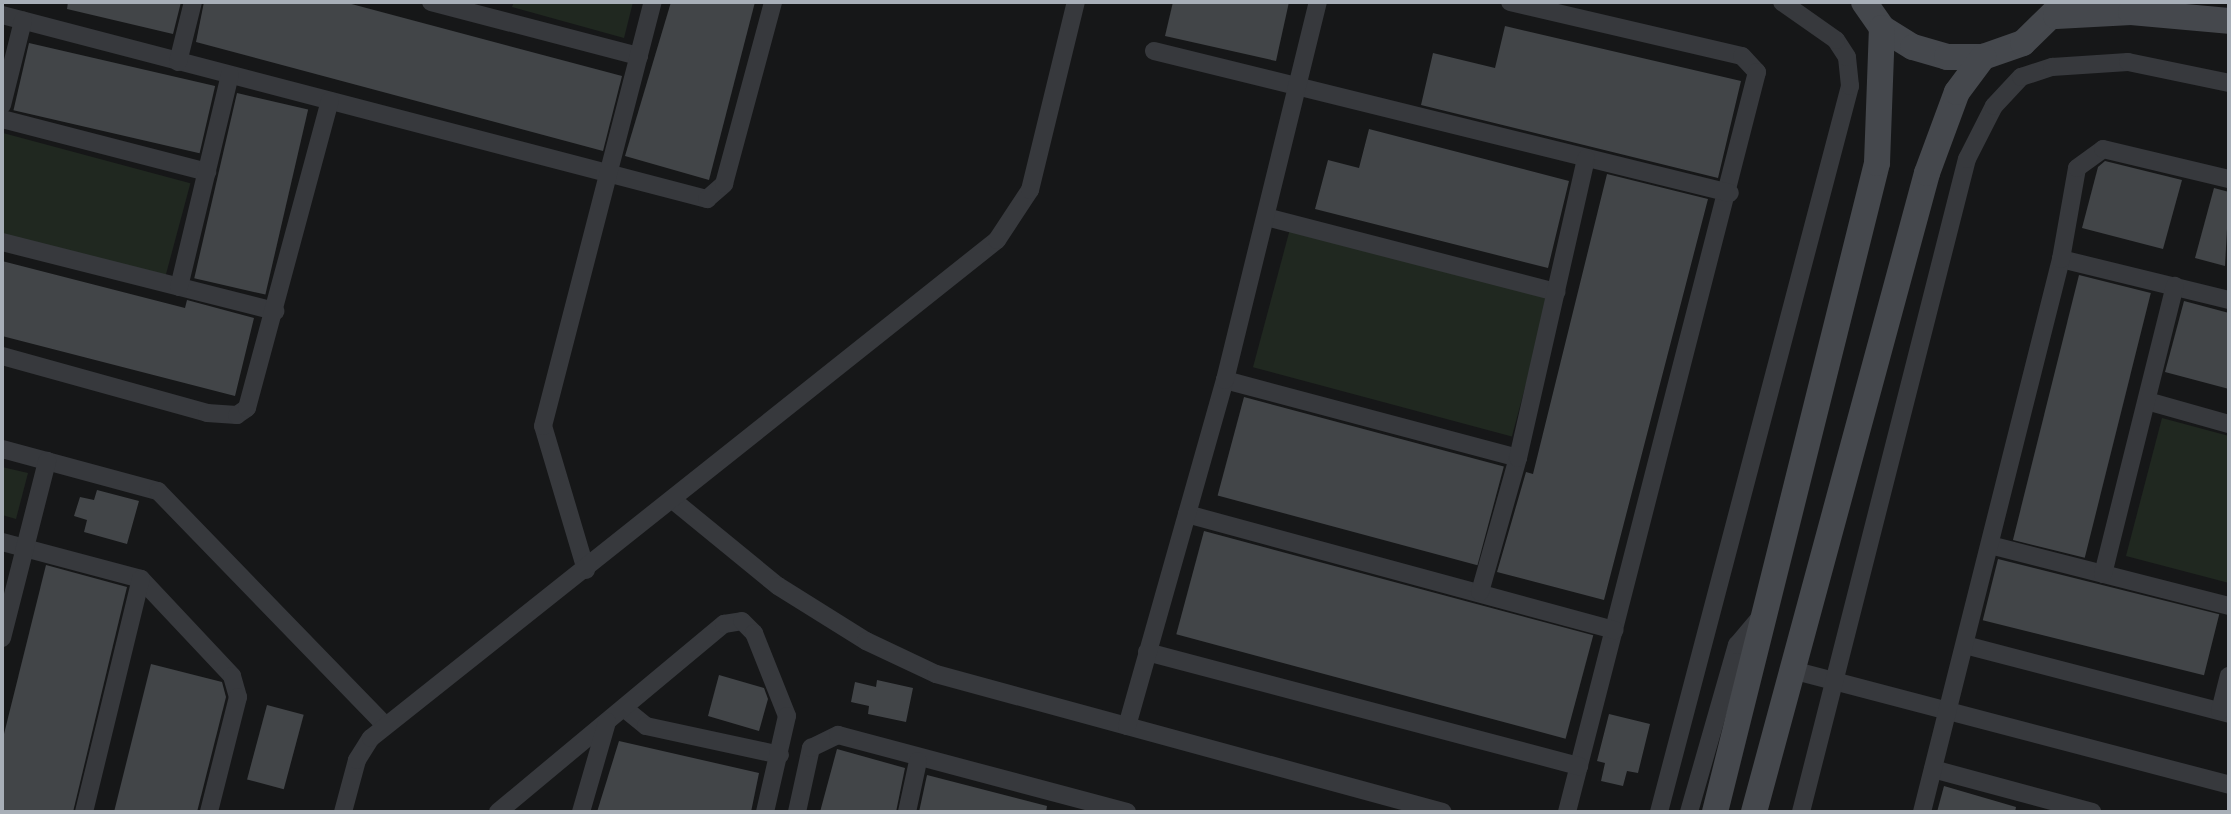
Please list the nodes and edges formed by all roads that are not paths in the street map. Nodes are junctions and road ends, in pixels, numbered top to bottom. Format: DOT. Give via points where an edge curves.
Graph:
graph roads {
  1 [pos="193,2"];
  2 [pos="431,2"];
  3 [pos="653,2"];
  4 [pos="773,2"];
  5 [pos="1076,2"];
  6 [pos="1318,2"];
  7 [pos="1510,2"];
  8 [pos="1782,2"];
  9 [pos="1864,2"];
  10 [pos="2061,9"];
  11 [pos="501,11"];
  12 [pos="2,15"];
  13 [pos="23,21"];
  14 [pos="2229,21"];
  15 [pos="1882,28"];
  16 [pos="1154,51"];
  17 [pos="639,55"];
  18 [pos="1983,57"];
  19 [pos="178,62"];
  20 [pos="230,75"];
  21 [pos="2229,83"];
  22 [pos="1300,90"];
  23 [pos="330,101"];
  24 [pos="2,104"];
  25 [pos="2,119"];
  26 [pos="1586,159"];
  27 [pos="206,172"];
  28 [pos="604,176"];
  29 [pos="2229,179"];
  30 [pos="1730,193"];
  31 [pos="1266,217"];
  32 [pos="2,242"];
  33 [pos="2061,259"];
  34 [pos="2175,286"];
  35 [pos="179,287"];
  36 [pos="1556,292"];
  37 [pos="2229,300"];
  38 [pos="275,311"];
  39 [pos="2,356"];
  40 [pos="1225,380"];
  41 [pos="2147,401"];
  42 [pos="2229,424"];
  43 [pos="2,449"];
  44 [pos="1518,458"];
  45 [pos="47,461"];
  46 [pos="674,501"];
  47 [pos="1187,514"];
  48 [pos="2,542"];
  49 [pos="1990,545"];
  50 [pos="24,547"];
  51 [pos="586,570"];
  52 [pos="2103,574"];
  53 [pos="141,579"];
  54 [pos="1480,592"];
  55 [pos="2229,606"];
  56 [pos="1767,610"];
  57 [pos="1615,630"];
  58 [pos="2,638"];
  59 [pos="1965,645"];
  60 [pos="1147,652"];
  61 [pos="1792,670"];
  62 [pos="2229,676"];
  63 [pos="1835,681"];
  64 [pos="625,709"];
  65 [pos="1948,711"];
  66 [pos="2224,713"];
  67 [pos="607,722"];
  68 [pos="385,725"];
  69 [pos="1127,726"];
  70 [pos="780,755"];
  71 [pos="918,761"];
  72 [pos="1579,766"];
  73 [pos="1933,769"];
  74 [pos="2229,785"];
  75 [pos="84,812"];
  76 [pos="209,812"];
  77 [pos="343,812"];
  78 [pos="498,812"];
  79 [pos="580,812"];
  80 [pos="765,812"];
  81 [pos="797,812"];
  82 [pos="907,812"];
  83 [pos="1125,812"];
  84 [pos="1443,812"];
  85 [pos="1567,812"];
  86 [pos="1659,812"];
  87 [pos="1689,812"];
  88 [pos="1714,812"];
  89 [pos="1754,812"];
  90 [pos="1801,812"];
  91 [pos="1922,812"];
  92 [pos="2092,812"];
  1 -- 19 [label="street"];
  2 -- 11 [label="street"];
  3 -- 17 [label="street"];
  4 -- 28 [label="street" via="718,193 694,199"];
  5 -- 46 [label="street" via="1030,190 997,240"];
  6 -- 22 [label="street"];
  7 -- 30 [label="street" via="1730,53 1752,64 1756,83"];
  8 -- 86 [label="street" via="1836,40 1847,57 1850,86"];
  9 -- 15 [label="street"];
  10 -- 14 [label="street"];
  10 -- 18 [label="street" via="2023,43"];
  11 -- 17 [label="street"];
  12 -- 13 [label="street"];
  13 -- 19 [label="street"];
  13 -- 24 [label="street"];
  15 -- 18 [label="street" via="1913,47 1947,57"];
  15 -- 56 [label="street" via="1877,163"];
  16 -- 22 [label="street"];
  17 -- 28 [label="street"];
  18 -- 61 [label="street" via="1957,92 1927,173"];
  19 -- 20 [label="street"];
  20 -- 23 [label="street"];
  20 -- 27 [label="street"];
  21 -- 63 [label="street" via="2128,62 2052,67 2021,77 1994,106 1967,159"];
  22 -- 26 [label="street"];
  22 -- 31 [label="street"];
  23 -- 28 [label="street"];
  23 -- 38 [label="street"];
  25 -- 27 [label="street"];
  26 -- 30 [label="street"];
  26 -- 36 [label="street"];
  27 -- 35 [label="street"];
  28 -- 51 [label="street" via="543,426 545,450"];
  29 -- 33 [label="street" via="2115,151 2093,152 2077,168"];
  30 -- 57 [label="street"];
  31 -- 36 [label="street"];
  31 -- 40 [label="street"];
  32 -- 35 [label="street"];
  33 -- 34 [label="street"];
  33 -- 49 [label="street"];
  34 -- 37 [label="street"];
  34 -- 41 [label="street"];
  35 -- 38 [label="street"];
  36 -- 44 [label="street"];
  38 -- 39 [label="street" via="253,399 237,415 207,413"];
  40 -- 44 [label="street"];
  40 -- 47 [label="street"];
  41 -- 42 [label="street"];
  41 -- 52 [label="street"];
  43 -- 45 [label="street"];
  44 -- 54 [label="street"];
  45 -- 50 [label="street"];
  45 -- 68 [label="street" via="150,487 167,498"];
  46 -- 51 [label="street"];
  46 -- 69 [label="street" via="778,586 866,641 936,674"];
  47 -- 54 [label="street"];
  47 -- 60 [label="street"];
  48 -- 50 [label="street"];
  49 -- 52 [label="street"];
  49 -- 59 [label="street"];
  50 -- 53 [label="street"];
  50 -- 58 [label="street"];
  51 -- 68 [label="street"];
  52 -- 55 [label="street"];
  53 -- 75 [label="street"];
  53 -- 76 [label="street" via="238,686"];
  54 -- 57 [label="street"];
  56 -- 87 [label="street" via="1737,645"];
  56 -- 88 [label="street"];
  57 -- 72 [label="street"];
  59 -- 65 [label="street"];
  59 -- 66 [label="street"];
  60 -- 69 [label="street"];
  60 -- 72 [label="street"];
  61 -- 63 [label="street"];
  61 -- 89 [label="street"];
  62 -- 66 [label="street"];
  63 -- 65 [label="street"];
  63 -- 90 [label="street"];
  64 -- 67 [label="street"];
  64 -- 70 [label="street" via="646,726"];
  64 -- 70 [label="street" via="724,624 742,621 785,702"];
  65 -- 73 [label="street"];
  65 -- 74 [label="street"];
  67 -- 78 [label="street"];
  67 -- 79 [label="street"];
  68 -- 77 [label="street" via="362,748"];
  69 -- 84 [label="street"];
  70 -- 80 [label="street"];
  71 -- 81 [label="street" via="826,737 811,748"];
  71 -- 82 [label="street"];
  71 -- 83 [label="street"];
  72 -- 85 [label="street"];
  73 -- 91 [label="street"];
  73 -- 92 [label="street"];
}
